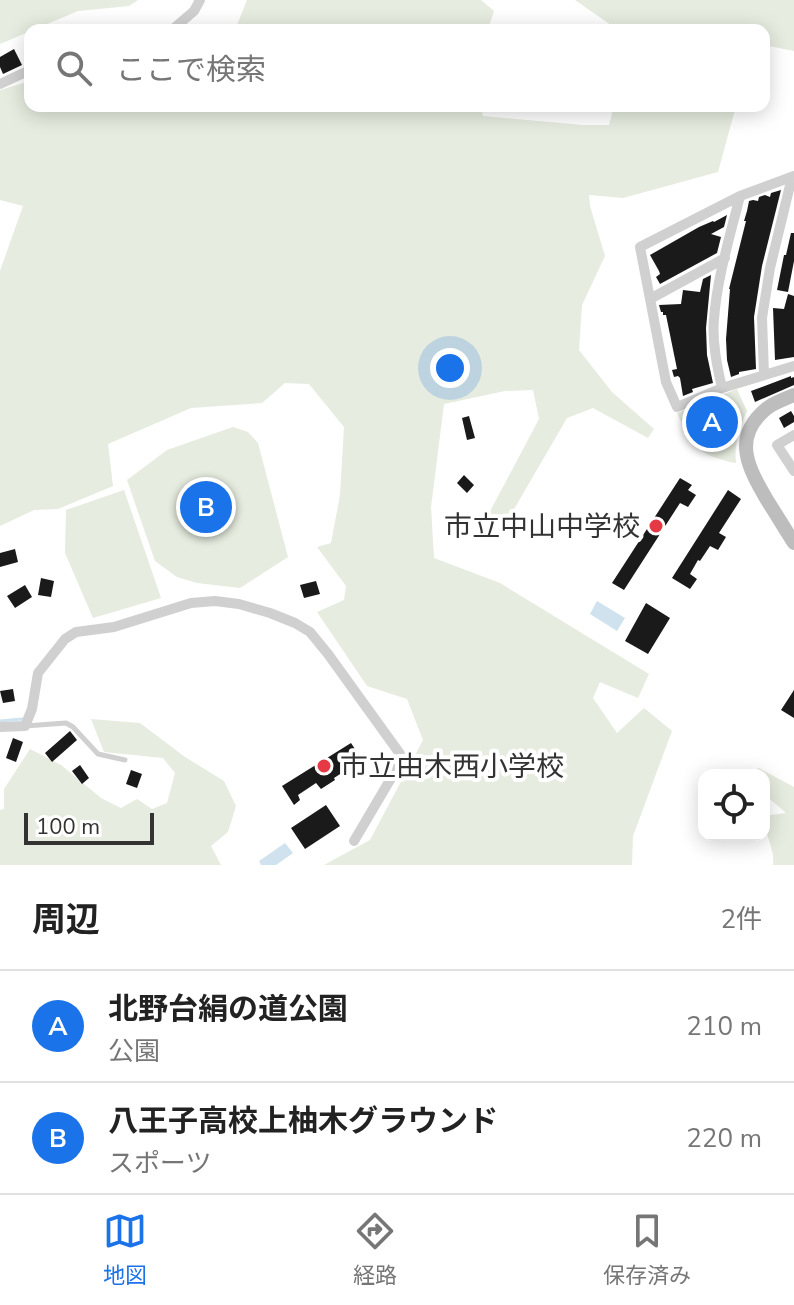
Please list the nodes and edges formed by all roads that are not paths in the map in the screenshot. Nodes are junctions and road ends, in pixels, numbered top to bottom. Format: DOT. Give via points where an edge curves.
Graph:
graph roads {
  1 [pos="200,0"];
  2 [pos="179,24"];
  3 [pos="24,73"];
  4 [pos="0,84"];
  5 [pos="793,177"];
  6 [pos="740,196"];
  7 [pos="725,258"];
  8 [pos="650,299"];
  9 [pos="794,366"];
  10 [pos="764,375"];
  11 [pos="722,388"];
  12 [pos="794,395"];
  13 [pos="794,435"];
  14 [pos="794,471"];
  15 [pos="794,543"];
  16 [pos="25,726"];
  17 [pos="0,727"];
  18 [pos="125,760"];
  19 [pos="354,841"];
  1 -- 2 [label="street"];
  3 -- 4 [label="street"];
  5 -- 6 [label="street"];
  5 -- 10 [label="street" via="762,318"];
  6 -- 7 [label="street"];
  6 -- 8 [label="street" via="640,247"];
  7 -- 8 [label="street"];
  7 -- 11 [label="street" via="714,320"];
  8 -- 11 [label="street" via="666,382 677,407"];
  9 -- 10 [label="street"];
  10 -- 11 [label="street"];
  12 -- 15 [label="street" via="768,407 753,423 746,456"];
  13 -- 14 [label="street" via="777,445"];
  16 -- 17 [label="street"];
  16 -- 18 [label="lane" via="66,723 98,754"];
  16 -- 19 [label="street" via="38,673 76,632 114,627 191,603 239,604 270,613 310,632 403,758"];
}
